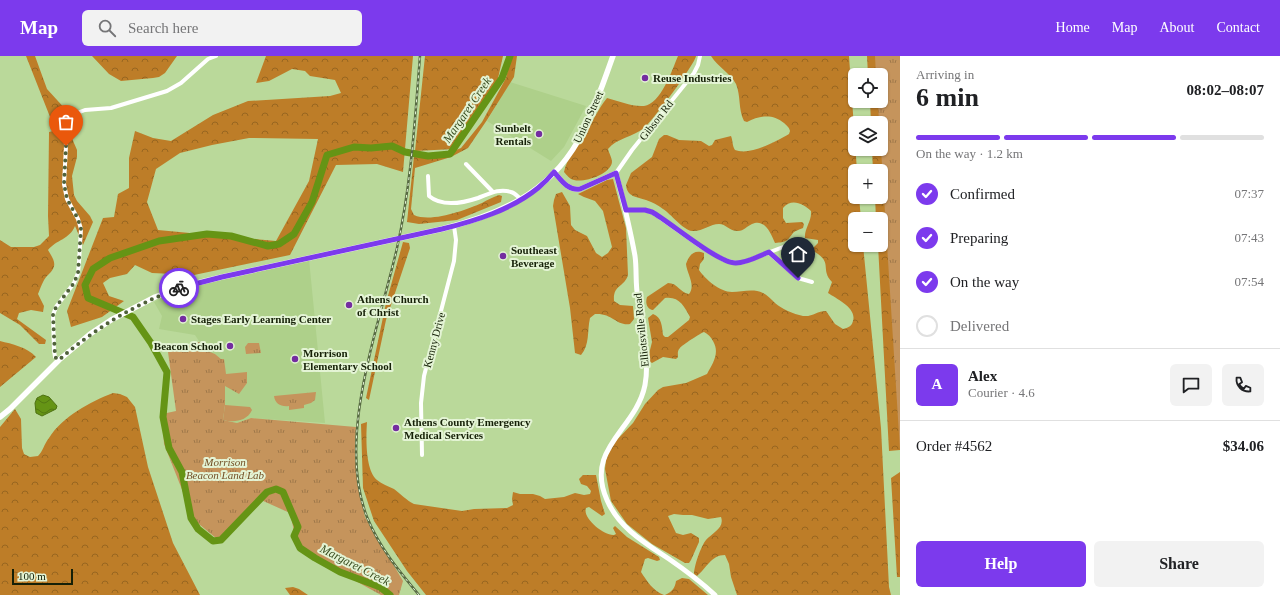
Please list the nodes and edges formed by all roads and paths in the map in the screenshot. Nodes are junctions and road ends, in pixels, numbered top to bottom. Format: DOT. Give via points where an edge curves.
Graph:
graph roads {
  1 [pos="216,56"];
  2 [pos="613,56"];
  3 [pos="700,56"];
  4 [pos="466,164"];
  5 [pos="554,172"];
  6 [pos="616,173"];
  7 [pos="428,176"];
  8 [pos="492,192"];
  9 [pos="521,199"];
  10 [pos="626,210"];
  11 [pos="454,226"];
  12 [pos="791,244"];
  13 [pos="769,252"];
  14 [pos="812,282"];
  15 [pos="59,360"];
  16 [pos="0,417"];
  17 [pos="422,455"];
  18 [pos="715,595"];
  1 -- 15 [label="street" via="208,59 181,83 167,91 111,108 85,110 77,113 69,121 65,129 64,184 67,199 81,229 78,273 53,315 54,351 55,357"];
  2 -- 5 [label="main road, Union Street" via="586,126 568,157"];
  3 -- 6 [label="street, Gibson Rd" via="697,68"];
  4 -- 8 [label="street"];
  5 -- 6 [label="street" via="574,190"];
  5 -- 9 [label="main road, Union Street" via="538,188"];
  6 -- 10 [label="street, Elliotsville Road"];
  7 -- 8 [label="street" via="429,196 442,203 464,202"];
  8 -- 9 [label="street" via="505,190 513,192"];
  9 -- 11 [label="main road, Union Street" via="476,220"];
  10 -- 13 [label="street" via="652,212 700,246 730,262 744,262"];
  10 -- 18 [label="street, Elliotsville Road" via="635,256 637,296 643,329 645,378 636,408 605,454 601,473 603,491 613,511 632,534"];
  11 -- 15 [label="main road, Union Street" via="185,286 136,306 111,320"];
  11 -- 17 [label="street, Kenny Drive" via="454,261 424,376"];
  12 -- 13 [label="street"];
  13 -- 14 [label="street" via="798,278"];
  15 -- 16 [label="main road, Union Street"];
}
